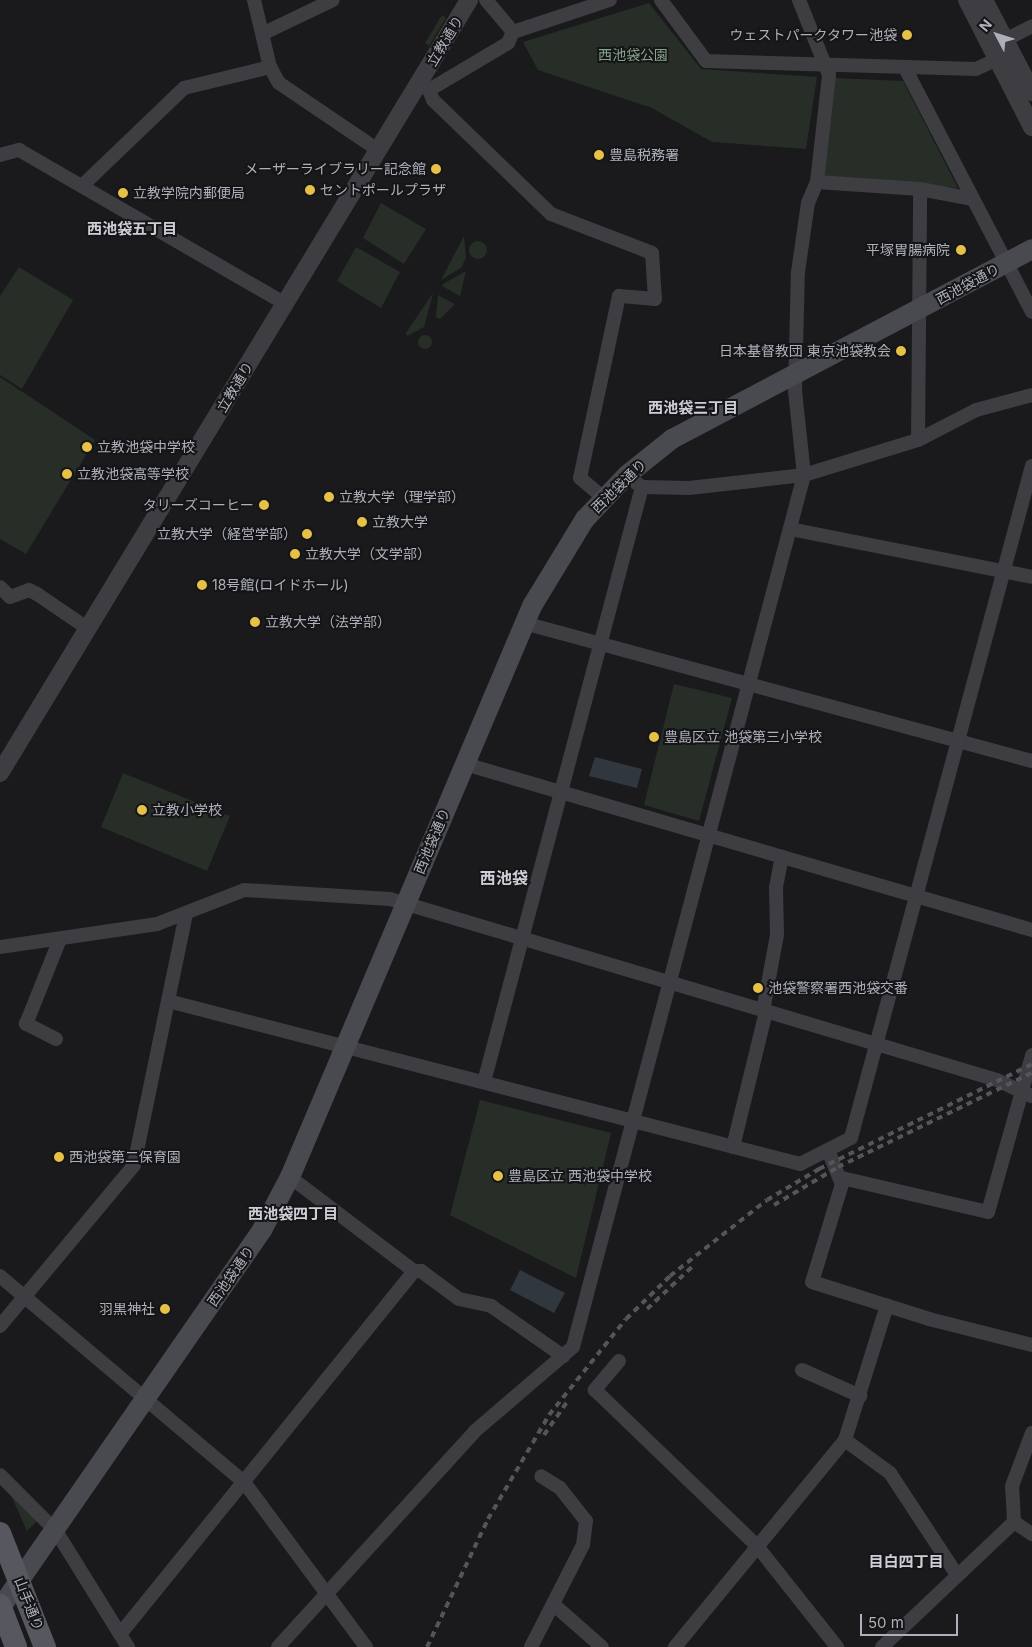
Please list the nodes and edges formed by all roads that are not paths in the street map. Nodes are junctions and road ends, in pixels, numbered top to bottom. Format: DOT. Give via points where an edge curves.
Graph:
graph roads {
  1 [pos="254,0"];
  2 [pos="333,0"];
  3 [pos="469,0"];
  4 [pos="486,0"];
  5 [pos="610,0"];
  6 [pos="661,0"];
  7 [pos="967,0"];
  8 [pos="984,0"];
  9 [pos="801,1"];
  10 [pos="1032,26"];
  11 [pos="264,32"];
  12 [pos="513,32"];
  13 [pos="1005,40"];
  14 [pos="998,59"];
  15 [pos="270,67"];
  16 [pos="826,67"];
  17 [pos="905,68"];
  18 [pos="424,87"];
  19 [pos="1032,92"];
  20 [pos="1032,127"];
  21 [pos="378,150"];
  22 [pos="0,154"];
  23 [pos="817,182"];
  24 [pos="84,184"];
  25 [pos="920,189"];
  26 [pos="974,199"];
  27 [pos="1032,249"];
  28 [pos="1006,263"];
  29 [pos="286,304"];
  30 [pos="918,310"];
  31 [pos="1032,312"];
  32 [pos="796,373"];
  33 [pos="1032,395"];
  34 [pos="918,440"];
  35 [pos="1032,466"];
  36 [pos="627,475"];
  37 [pos="804,476"];
  38 [pos="642,487"];
  39 [pos="603,497"];
  40 [pos="790,529"];
  41 [pos="1004,571"];
  42 [pos="1032,578"];
  43 [pos="0,587"];
  44 [pos="524,623"];
  45 [pos="87,628"];
  46 [pos="601,644"];
  47 [pos="748,684"];
  48 [pos="958,742"];
  49 [pos="1032,761"];
  50 [pos="465,764"];
  51 [pos="0,774"];
  52 [pos="561,793"];
  53 [pos="707,836"];
  54 [pos="782,857"];
  55 [pos="918,896"];
  56 [pos="406,903"];
  57 [pos="186,913"];
  58 [pos="1032,930"];
  59 [pos="60,939"];
  60 [pos="524,941"];
  61 [pos="0,947"];
  62 [pos="668,982"];
  63 [pos="168,1001"];
  64 [pos="765,1012"];
  65 [pos="56,1039"];
  66 [pos="878,1045"];
  67 [pos="344,1046"];
  68 [pos="1032,1055"];
  69 [pos="484,1082"];
  70 [pos="1028,1093"];
  71 [pos="632,1120"];
  72 [pos="734,1147"];
  73 [pos="828,1150"];
  74 [pos="290,1177"];
  75 [pos="842,1178"];
  76 [pos="414,1270"];
  77 [pos="0,1276"];
  78 [pos="23,1298"];
  79 [pos="887,1306"];
  80 [pos="0,1326"];
  81 [pos="1032,1345"];
  82 [pos="563,1356"];
  83 [pos="619,1361"];
  84 [pos="802,1370"];
  85 [pos="860,1396"];
  86 [pos="146,1399"];
  87 [pos="1032,1433"];
  88 [pos="845,1440"];
  89 [pos="0,1475"];
  90 [pos="541,1476"];
  91 [pos="244,1482"];
  92 [pos="1014,1522"];
  93 [pos="56,1531"];
  94 [pos="0,1533"];
  95 [pos="1032,1534"];
  96 [pos="757,1546"];
  97 [pos="957,1575"];
  98 [pos="20,1580"];
  99 [pos="326,1593"];
  100 [pos="553,1604"];
  101 [pos="0,1607"];
  102 [pos="121,1633"];
  103 [pos="16,1647"];
  104 [pos="45,1647"];
  105 [pos="128,1647"];
  106 [pos="278,1647"];
  107 [pos="366,1647"];
  108 [pos="532,1647"];
  109 [pos="602,1647"];
  110 [pos="675,1647"];
  111 [pos="837,1647"];
  112 [pos="882,1647"];
  1 -- 11 [label="street"];
  2 -- 11 [label="street"];
  3 -- 18 [label="street, 立教通り"];
  4 -- 12 [label="street"];
  5 -- 12 [label="street"];
  6 -- 16 [label="street" via="706,61"];
  7 -- 14 [label="street"];
  8 -- 13 [label="street"];
  9 -- 16 [label="street"];
  10 -- 13 [label="street"];
  11 -- 15 [label="street"];
  12 -- 18 [label="street" via="508,42"];
  13 -- 14 [label="street"];
  13 -- 19 [label="street"];
  14 -- 17 [label="street" via="976,69"];
  14 -- 20 [label="street"];
  15 -- 21 [label="street" via="283,86"];
  15 -- 24 [label="street" via="184,88"];
  16 -- 17 [label="street"];
  16 -- 23 [label="street" via="829,75"];
  17 -- 26 [label="street"];
  18 -- 21 [label="street, 立教通り"];
  18 -- 39 [label="street" via="433,100 551,214 652,253 656,299 619,296 580,478"];
  21 -- 29 [label="street, 立教通り"];
  22 -- 24 [label="street" via="19,150"];
  23 -- 25 [label="street"];
  23 -- 32 [label="street" via="808,203 799,258"];
  24 -- 29 [label="street"];
  25 -- 26 [label="street"];
  25 -- 30 [label="street"];
  26 -- 28 [label="street"];
  27 -- 28 [label="main road, 西池袋通り"];
  28 -- 30 [label="main road, 西池袋通り"];
  28 -- 31 [label="street"];
  29 -- 45 [label="street, 立教通り"];
  30 -- 32 [label="main road, 西池袋通り"];
  30 -- 34 [label="street"];
  32 -- 36 [label="main road, 西池袋通り" via="672,439"];
  32 -- 37 [label="street"];
  33 -- 34 [label="street" via="976,410"];
  34 -- 37 [label="street"];
  35 -- 41 [label="street"];
  36 -- 38 [label="street"];
  36 -- 39 [label="main road, 西池袋通り"];
  37 -- 38 [label="street" via="689,488"];
  37 -- 40 [label="street"];
  38 -- 46 [label="street"];
  39 -- 44 [label="main road, 西池袋通り" via="558,558"];
  40 -- 41 [label="street"];
  40 -- 47 [label="street"];
  41 -- 42 [label="street"];
  41 -- 48 [label="street"];
  43 -- 45 [label="street" via="10,597 29,590"];
  44 -- 46 [label="street"];
  44 -- 50 [label="main road, 西池袋通り"];
  45 -- 51 [label="street, 立教通り"];
  46 -- 47 [label="street"];
  46 -- 52 [label="street"];
  47 -- 48 [label="street"];
  47 -- 53 [label="street"];
  48 -- 49 [label="street"];
  48 -- 55 [label="street"];
  50 -- 52 [label="street"];
  50 -- 56 [label="main road, 西池袋通り"];
  52 -- 53 [label="street"];
  52 -- 60 [label="street"];
  53 -- 54 [label="street"];
  53 -- 62 [label="street"];
  54 -- 55 [label="street"];
  54 -- 64 [label="street" via="776,887 777,935"];
  55 -- 58 [label="street"];
  55 -- 66 [label="street"];
  56 -- 57 [label="street" via="244,890"];
  56 -- 60 [label="street"];
  56 -- 67 [label="main road, 西池袋通り"];
  57 -- 59 [label="street" via="156,924"];
  57 -- 63 [label="street"];
  59 -- 61 [label="street"];
  59 -- 65 [label="street" via="26,1024"];
  60 -- 62 [label="street"];
  60 -- 69 [label="street"];
  62 -- 64 [label="street"];
  62 -- 71 [label="street"];
  63 -- 67 [label="street"];
  63 -- 78 [label="street" via="129,1170"];
  64 -- 66 [label="street"];
  64 -- 72 [label="street"];
  66 -- 70 [label="street"];
  66 -- 73 [label="street" via="851,1138"];
  67 -- 69 [label="street"];
  67 -- 74 [label="main road, 西池袋通り"];
  68 -- 70 [label="street"];
  69 -- 71 [label="street"];
  70 -- 75 [label="street" via="988,1212"];
  71 -- 72 [label="street"];
  71 -- 82 [label="street" via="573,1347"];
  72 -- 73 [label="street" via="800,1164"];
  73 -- 75 [label="street"];
  74 -- 76 [label="street"];
  74 -- 86 [label="main road, 西池袋通り" via="255,1241"];
  75 -- 79 [label="street" via="812,1282"];
  76 -- 82 [label="street" via="459,1299 491,1306"];
  76 -- 91 [label="street"];
  77 -- 78 [label="street"];
  78 -- 80 [label="street"];
  78 -- 86 [label="street"];
  79 -- 81 [label="street"];
  79 -- 85 [label="street"];
  82 -- 99 [label="street" via="475,1432"];
  83 -- 96 [label="street" via="595,1390"];
  84 -- 85 [label="street"];
  85 -- 88 [label="street"];
  86 -- 91 [label="street"];
  86 -- 93 [label="main road, 西池袋通り"];
  87 -- 92 [label="street" via="1012,1486"];
  88 -- 96 [label="street"];
  88 -- 97 [label="street" via="890,1473"];
  89 -- 93 [label="street"];
  90 -- 100 [label="street" via="560,1488 586,1521 583,1545"];
  91 -- 99 [label="street"];
  91 -- 102 [label="street"];
  92 -- 95 [label="street"];
  92 -- 97 [label="street"];
  93 -- 98 [label="main road, 西池袋通り"];
  93 -- 102 [label="street"];
  94 -- 98 [label="main road, 山手通り"];
  96 -- 110 [label="street"];
  96 -- 111 [label="street"];
  97 -- 112 [label="street"];
  98 -- 101 [label="main road, 西池袋通り"];
  98 -- 104 [label="main road, 山手通り"];
  99 -- 106 [label="street"];
  99 -- 107 [label="street"];
  100 -- 108 [label="street"];
  100 -- 109 [label="street"];
  101 -- 103 [label="main road, 山手通り"];
  102 -- 105 [label="street"];
}
